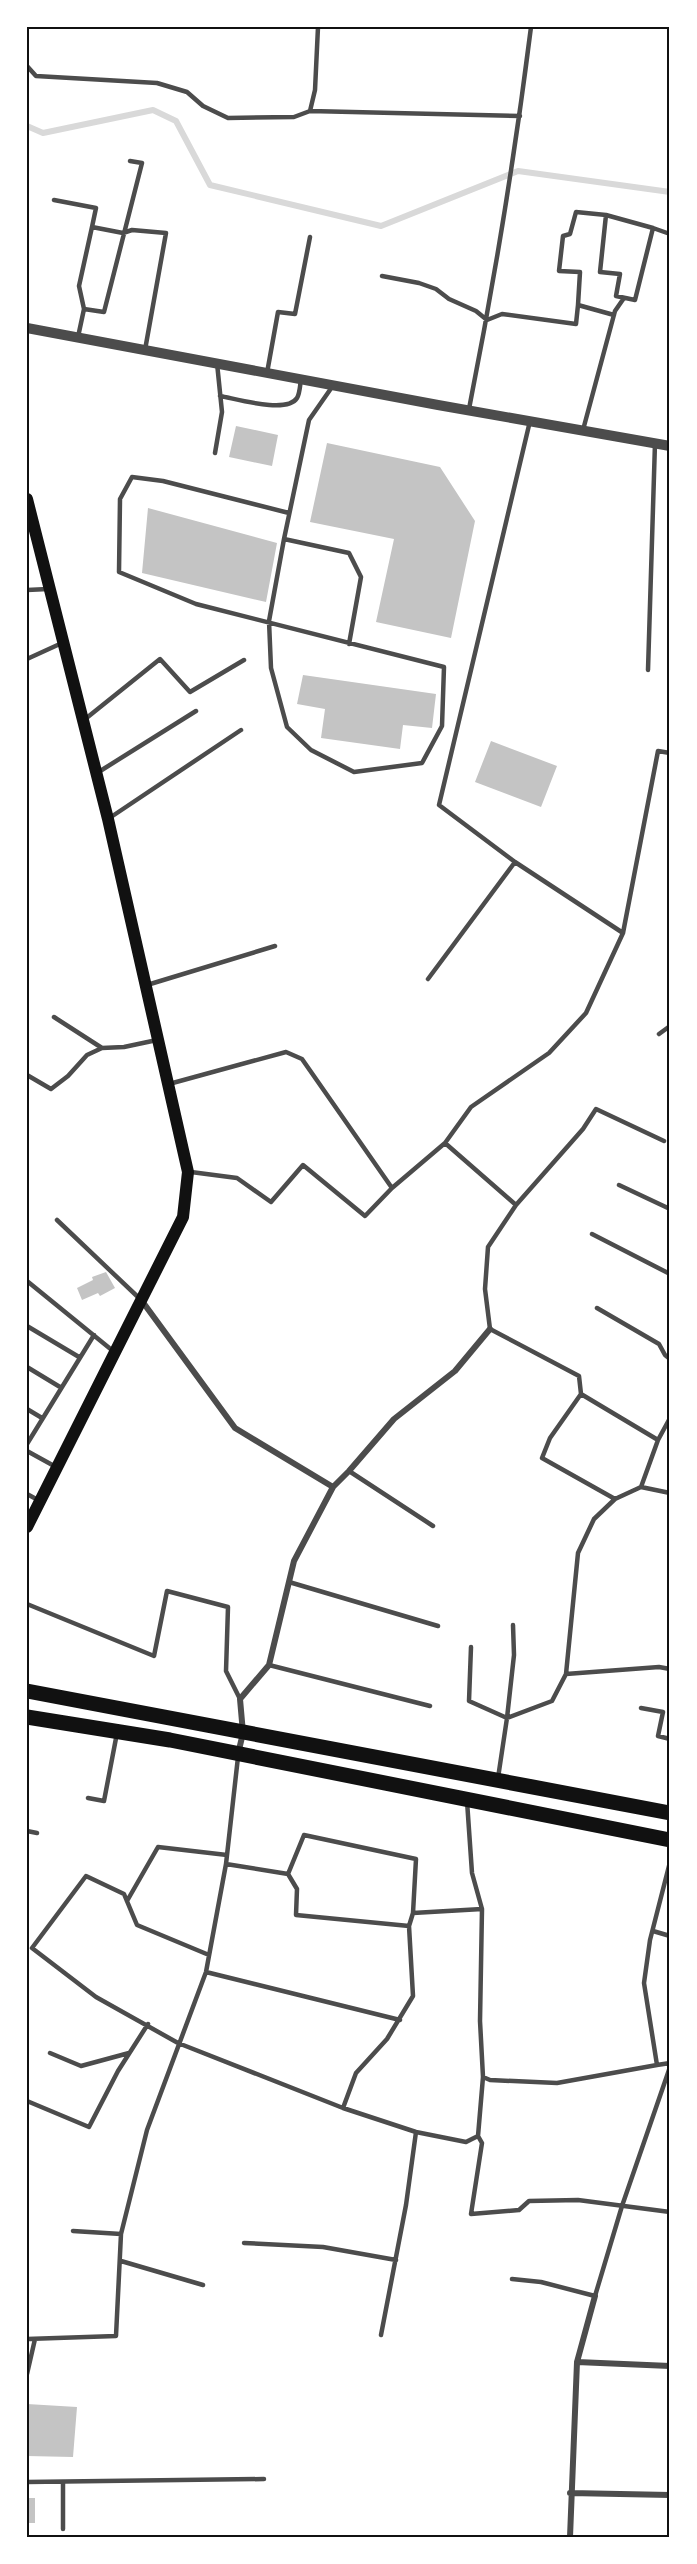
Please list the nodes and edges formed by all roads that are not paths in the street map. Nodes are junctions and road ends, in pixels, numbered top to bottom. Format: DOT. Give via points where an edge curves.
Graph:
graph roads {
  1 [pos="318,27"];
  2 [pos="531,27"];
  3 [pos="27,66"];
  4 [pos="310,111"];
  5 [pos="520,116"];
  6 [pos="130,161"];
  7 [pos="54,200"];
  8 [pos="606,215"];
  9 [pos="92,227"];
  10 [pos="653,228"];
  11 [pos="123,233"];
  12 [pos="670,234"];
  13 [pos="310,237"];
  14 [pos="382,276"];
  15 [pos="624,298"];
  16 [pos="578,305"];
  17 [pos="84,309"];
  18 [pos="614,315"];
  19 [pos="487,320"];
  20 [pos="27,328"];
  21 [pos="78,337"];
  22 [pos="145,350"];
  23 [pos="217,363"];
  24 [pos="267,373"];
  25 [pos="301,379"];
  26 [pos="334,385"];
  27 [pos="220,396"];
  28 [pos="469,411"];
  29 [pos="530,421"];
  30 [pos="583,430"];
  31 [pos="655,443"];
  32 [pos="670,446"];
  33 [pos="215,453"];
  34 [pos="27,499"];
  35 [pos="289,513"];
  36 [pos="284,539"];
  37 [pos="51,589"];
  38 [pos="27,590"];
  39 [pos="269,621"];
  40 [pos="64,642"];
  41 [pos="349,644"];
  42 [pos="27,659"];
  43 [pos="244,660"];
  44 [pos="648,670"];
  45 [pos="196,711"];
  46 [pos="84,720"];
  47 [pos="241,730"];
  48 [pos="670,753"];
  49 [pos="97,773"];
  50 [pos="108,819"];
  51 [pos="515,862"];
  52 [pos="623,933"];
  53 [pos="275,946"];
  54 [pos="428,979"];
  55 [pos="147,985"];
  56 [pos="54,1017"];
  57 [pos="670,1026"];
  58 [pos="659,1034"];
  59 [pos="157,1040"];
  60 [pos="102,1048"];
  61 [pos="29,1077"];
  62 [pos="27,1084"];
  63 [pos="169,1084"];
  64 [pos="664,1141"];
  65 [pos="445,1143"];
  66 [pos="188,1172"];
  67 [pos="618,1185"];
  68 [pos="392,1188"];
  69 [pos="516,1205"];
  70 [pos="670,1209"];
  71 [pos="57,1220"];
  72 [pos="592,1234"];
  73 [pos="670,1274"];
  74 [pos="27,1281"];
  75 [pos="141,1300"];
  76 [pos="597,1308"];
  77 [pos="27,1326"];
  78 [pos="490,1329"];
  79 [pos="94,1335"];
  80 [pos="115,1353"];
  81 [pos="79,1358"];
  82 [pos="670,1359"];
  83 [pos="27,1368"];
  84 [pos="60,1387"];
  85 [pos="581,1394"];
  86 [pos="27,1409"];
  87 [pos="42,1418"];
  88 [pos="670,1418"];
  89 [pos="658,1440"];
  90 [pos="27,1444"];
  91 [pos="27,1451"];
  92 [pos="56,1467"];
  93 [pos="349,1471"];
  94 [pos="333,1487"];
  95 [pos="641,1487"];
  96 [pos="670,1493"];
  97 [pos="27,1494"];
  98 [pos="615,1499"];
  99 [pos="41,1501"];
  100 [pos="433,1526"];
  101 [pos="27,1527"];
  102 [pos="289,1582"];
  103 [pos="27,1604"];
  104 [pos="513,1625"];
  105 [pos="438,1626"];
  106 [pos="471,1647"];
  107 [pos="269,1665"];
  108 [pos="670,1670"];
  109 [pos="566,1674"];
  110 [pos="27,1692"];
  111 [pos="240,1699"];
  112 [pos="430,1706"];
  113 [pos="640,1708"];
  114 [pos="27,1717"];
  115 [pos="507,1718"];
  116 [pos="117,1731"];
  117 [pos="243,1733"];
  118 [pos="670,1739"];
  119 [pos="238,1754"];
  120 [pos="498,1780"];
  121 [pos="88,1798"];
  122 [pos="467,1798"];
  123 [pos="670,1813"];
  124 [pos="27,1831"];
  125 [pos="37,1833"];
  126 [pos="670,1840"];
  127 [pos="227,1855"];
  128 [pos="670,1862"];
  129 [pos="226,1864"];
  130 [pos="288,1874"];
  131 [pos="127,1901"];
  132 [pos="482,1909"];
  133 [pos="413,1913"];
  134 [pos="409,1926"];
  135 [pos="652,1931"];
  136 [pos="670,1936"];
  137 [pos="29,1948"];
  138 [pos="209,1955"];
  139 [pos="206,1972"];
  140 [pos="400,2020"];
  141 [pos="148,2024"];
  142 [pos="178,2043"];
  143 [pos="50,2053"];
  144 [pos="129,2053"];
  145 [pos="657,2065"];
  146 [pos="670,2065"];
  147 [pos="483,2077"];
  148 [pos="27,2101"];
  149 [pos="343,2108"];
  150 [pos="417,2132"];
  151 [pos="478,2136"];
  152 [pos="622,2206"];
  153 [pos="670,2212"];
  154 [pos="74,2231"];
  155 [pos="121,2234"];
  156 [pos="244,2243"];
  157 [pos="121,2260"];
  158 [pos="396,2260"];
  159 [pos="512,2279"];
  160 [pos="203,2284"];
  161 [pos="595,2296"];
  162 [pos="381,2335"];
  163 [pos="27,2339"];
  164 [pos="34,2339"];
  165 [pos="577,2362"];
  166 [pos="670,2366"];
  167 [pos="27,2374"];
  168 [pos="264,2479"];
  169 [pos="27,2482"];
  170 [pos="63,2482"];
  171 [pos="570,2493"];
  172 [pos="670,2495"];
  173 [pos="63,2529"];
  174 [pos="570,2537"];
  1 -- 4 [label="lane"];
  2 -- 5 [label="lane"];
  3 -- 4 [label="lane" via="36,76 157,83 187,92 203,106 228,118 294,117"];
  4 -- 5 [label="lane"];
  5 -- 19 [label="lane"];
  6 -- 11 [label="lane" via="142,164"];
  7 -- 9 [label="lane" via="96,208"];
  8 -- 10 [label="lane"];
  8 -- 15 [label="lane" via="600,272 620,274 616,296"];
  8 -- 16 [label="lane" via="576,212 570,234 563,236 559,271 580,272"];
  9 -- 11 [label="lane"];
  9 -- 17 [label="lane" via="79,286"];
  10 -- 12 [label="lane"];
  10 -- 15 [label="lane" via="635,300"];
  11 -- 17 [label="lane" via="104,312"];
  11 -- 22 [label="lane" via="166,233"];
  13 -- 24 [label="lane" via="295,314 278,312"];
  14 -- 19 [label="lane" via="436,289"];
  15 -- 18 [label="lane"];
  16 -- 18 [label="lane"];
  16 -- 19 [label="lane" via="576,324 502,314"];
  17 -- 21 [label="lane"];
  18 -- 30 [label="lane"];
  19 -- 28 [label="lane"];
  20 -- 21 [label="street"];
  21 -- 22 [label="street"];
  22 -- 23 [label="street"];
  23 -- 24 [label="street"];
  23 -- 27 [label="lane"];
  24 -- 25 [label="street"];
  25 -- 26 [label="street"];
  25 -- 27 [label="lane" via="297,397 281,407"];
  26 -- 28 [label="street"];
  26 -- 35 [label="lane" via="309,420"];
  27 -- 33 [label="lane" via="222,412"];
  28 -- 29 [label="street"];
  29 -- 30 [label="street"];
  29 -- 51 [label="lane" via="439,805"];
  30 -- 31 [label="street"];
  31 -- 32 [label="street"];
  31 -- 44 [label="lane"];
  34 -- 37 [label="main road"];
  35 -- 36 [label="lane"];
  35 -- 39 [label="lane" via="163,481 132,477 120,499 119,572 196,604"];
  36 -- 39 [label="lane"];
  36 -- 41 [label="lane" via="349,553 361,577"];
  37 -- 38 [label="lane"];
  37 -- 40 [label="main road"];
  39 -- 41 [label="lane"];
  39 -- 41 [label="lane" via="271,668 287,727 311,750 354,772 422,763 442,726 444,666"];
  40 -- 42 [label="lane"];
  40 -- 46 [label="main road"];
  43 -- 46 [label="lane" via="189,692 160,659"];
  45 -- 49 [label="lane"];
  46 -- 49 [label="main road"];
  47 -- 50 [label="lane"];
  48 -- 52 [label="lane" via="658,751"];
  49 -- 50 [label="main road"];
  50 -- 55 [label="main road"];
  51 -- 52 [label="lane"];
  51 -- 54 [label="lane"];
  52 -- 65 [label="lane" via="586,1013 549,1053 471,1107"];
  53 -- 55 [label="lane"];
  55 -- 59 [label="main road"];
  56 -- 60 [label="lane"];
  57 -- 58 [label="lane"];
  59 -- 60 [label="lane"];
  59 -- 63 [label="main road"];
  60 -- 61 [label="lane" via="87,1055 51,1089"];
  61 -- 62 [label="lane"];
  63 -- 66 [label="main road"];
  63 -- 68 [label="lane" via="286,1052 302,1059"];
  64 -- 69 [label="lane" via="596,1108 583,1129"];
  65 -- 68 [label="lane"];
  65 -- 69 [label="lane"];
  66 -- 68 [label="lane" via="237,1178 271,1202 303,1165 365,1216"];
  66 -- 75 [label="main road" via="183,1217"];
  67 -- 70 [label="lane"];
  69 -- 78 [label="lane" via="488,1247 485,1289"];
  71 -- 75 [label="lane"];
  72 -- 73 [label="lane"];
  74 -- 79 [label="lane"];
  75 -- 80 [label="main road"];
  75 -- 94 [label="street" via="235,1428"];
  76 -- 82 [label="lane" via="659,1344 664,1356"];
  77 -- 81 [label="lane"];
  78 -- 85 [label="lane" via="579,1376"];
  78 -- 93 [label="street" via="455,1371 394,1419"];
  79 -- 80 [label="lane"];
  79 -- 81 [label="lane"];
  80 -- 92 [label="main road"];
  81 -- 84 [label="lane"];
  83 -- 84 [label="lane"];
  84 -- 87 [label="lane"];
  85 -- 89 [label="lane"];
  85 -- 98 [label="lane" via="550,1438 542,1458"];
  86 -- 87 [label="lane"];
  87 -- 90 [label="lane"];
  88 -- 89 [label="lane"];
  89 -- 95 [label="lane"];
  91 -- 92 [label="lane"];
  92 -- 99 [label="main road"];
  93 -- 94 [label="street"];
  93 -- 100 [label="lane"];
  94 -- 102 [label="street" via="294,1561"];
  95 -- 96 [label="lane"];
  95 -- 98 [label="lane"];
  97 -- 99 [label="lane"];
  98 -- 109 [label="lane" via="594,1519 578,1552"];
  99 -- 101 [label="main road"];
  102 -- 105 [label="lane"];
  102 -- 107 [label="street"];
  103 -- 111 [label="lane" via="154,1656 167,1591 228,1607 226,1671"];
  104 -- 115 [label="lane"];
  106 -- 115 [label="lane" via="469,1701"];
  107 -- 111 [label="street"];
  107 -- 112 [label="lane"];
  108 -- 109 [label="lane" via="659,1667"];
  109 -- 115 [label="lane" via="552,1701"];
  110 -- 117 [label="main road"];
  111 -- 117 [label="street"];
  113 -- 118 [label="lane" via="663,1712 658,1736"];
  114 -- 116 [label="main road"];
  115 -- 120 [label="lane"];
  116 -- 119 [label="main road"];
  116 -- 121 [label="lane" via="104,1801"];
  117 -- 119 [label="street"];
  117 -- 120 [label="main road"];
  119 -- 122 [label="main road"];
  119 -- 127 [label="lane"];
  120 -- 123 [label="main road"];
  122 -- 126 [label="main road"];
  122 -- 132 [label="lane" via="472,1873"];
  124 -- 125 [label="lane"];
  127 -- 129 [label="lane"];
  127 -- 131 [label="lane" via="158,1847"];
  128 -- 135 [label="lane"];
  129 -- 130 [label="lane"];
  129 -- 138 [label="lane"];
  130 -- 133 [label="lane" via="304,1835 416,1859"];
  130 -- 134 [label="lane" via="297,1889 296,1915"];
  131 -- 137 [label="lane" via="124,1894 86,1876"];
  131 -- 138 [label="lane" via="137,1925"];
  132 -- 133 [label="lane"];
  132 -- 147 [label="lane"];
  133 -- 134 [label="lane"];
  134 -- 140 [label="lane" via="413,1996"];
  135 -- 136 [label="lane"];
  135 -- 145 [label="lane" via="644,1983"];
  137 -- 141 [label="lane" via="96,1997"];
  138 -- 139 [label="lane"];
  139 -- 140 [label="lane"];
  139 -- 142 [label="lane"];
  140 -- 149 [label="lane" via="356,2073"];
  141 -- 142 [label="lane"];
  141 -- 144 [label="lane"];
  142 -- 149 [label="lane"];
  142 -- 155 [label="lane" via="147,2130"];
  143 -- 144 [label="lane" via="81,2066"];
  144 -- 148 [label="lane" via="89,2127"];
  145 -- 146 [label="lane"];
  145 -- 147 [label="lane" via="557,2083"];
  146 -- 152 [label="lane"];
  147 -- 151 [label="lane"];
  149 -- 150 [label="lane"];
  150 -- 151 [label="lane" via="466,2142"];
  150 -- 158 [label="lane"];
  151 -- 152 [label="lane" via="482,2144 471,2214 519,2210 529,2201 578,2200"];
  152 -- 153 [label="lane"];
  152 -- 161 [label="lane"];
  154 -- 155 [label="lane"];
  155 -- 157 [label="lane"];
  156 -- 158 [label="lane" via="323,2247"];
  157 -- 160 [label="lane"];
  157 -- 164 [label="lane" via="116,2336"];
  158 -- 162 [label="lane"];
  159 -- 161 [label="lane"];
  161 -- 165 [label="street"];
  163 -- 164 [label="lane"];
  164 -- 167 [label="lane"];
  165 -- 166 [label="street"];
  165 -- 171 [label="street"];
  168 -- 170 [label="lane"];
  169 -- 170 [label="lane"];
  170 -- 173 [label="lane"];
  171 -- 172 [label="street"];
  171 -- 174 [label="street"];
}
